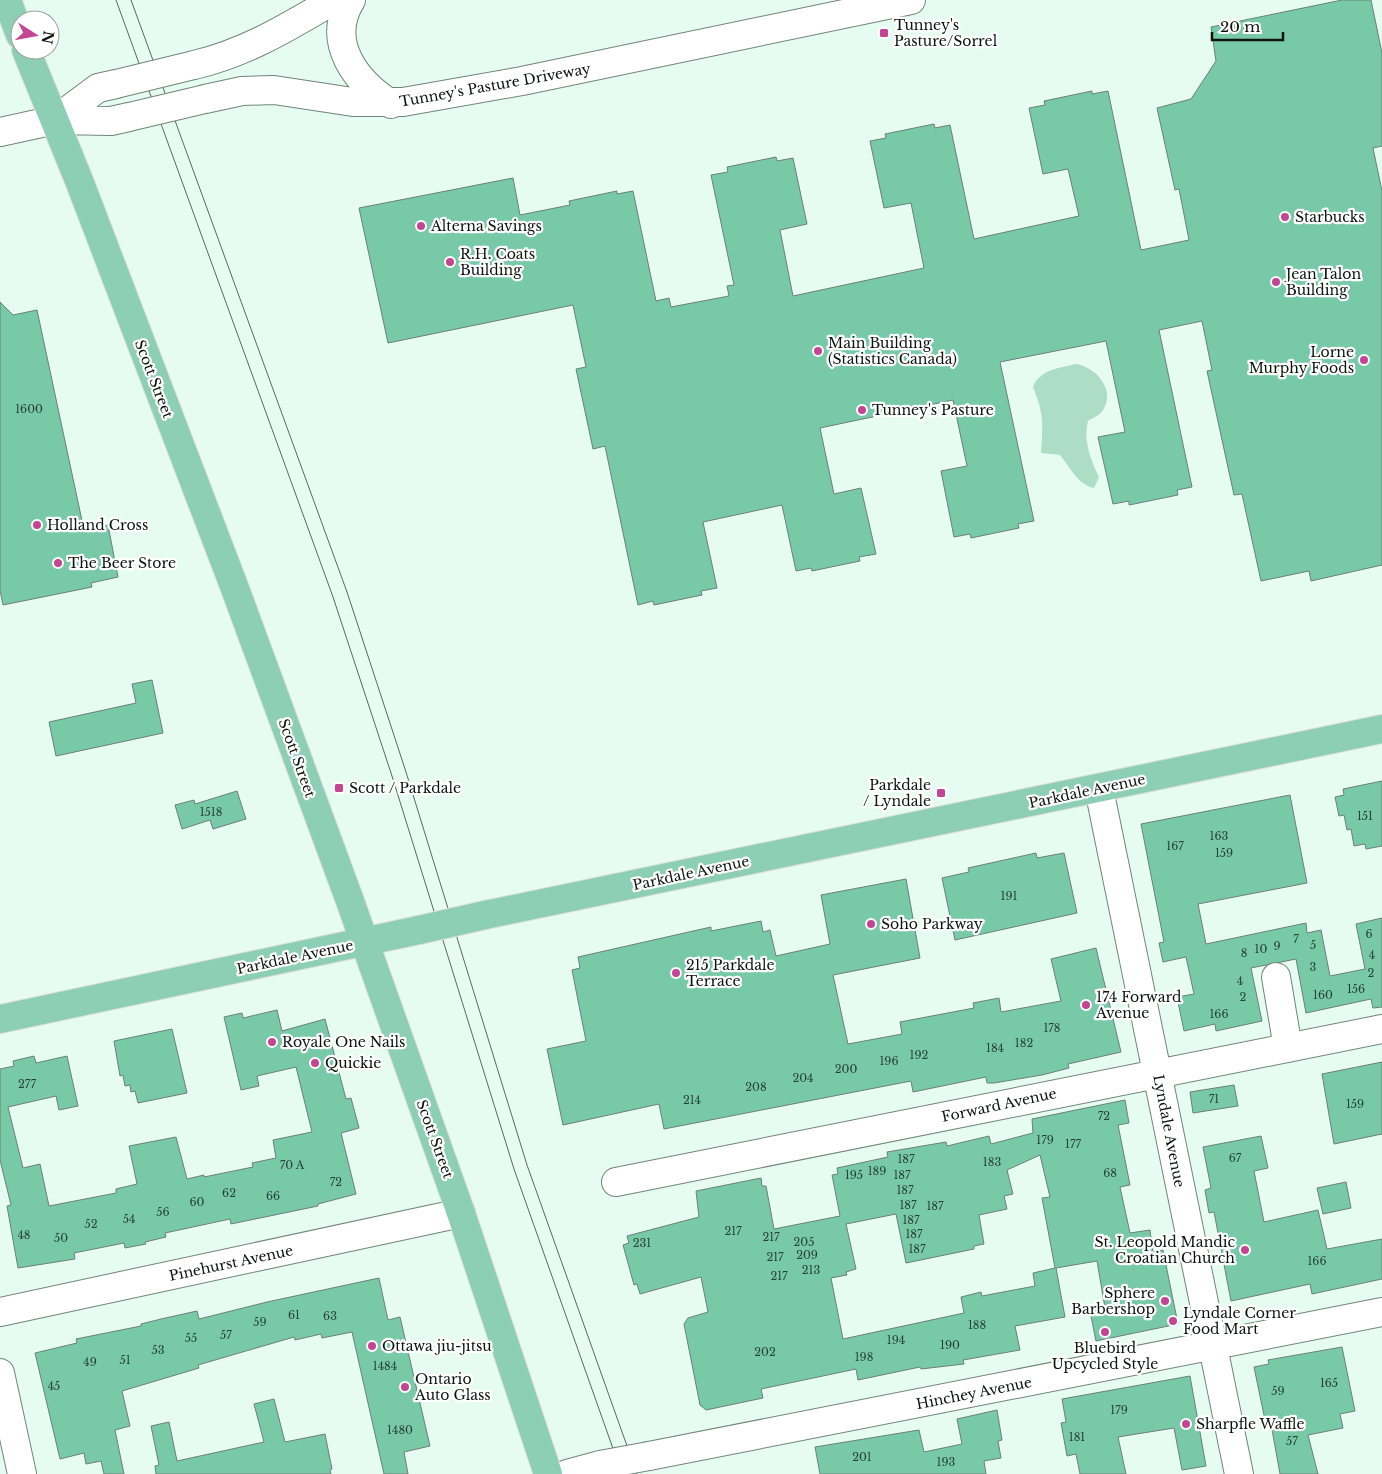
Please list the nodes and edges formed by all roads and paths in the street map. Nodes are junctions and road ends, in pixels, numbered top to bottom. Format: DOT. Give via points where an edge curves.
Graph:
graph roads {
  1 [pos="351,0"];
  2 [pos="911,0"];
  3 [pos="325,3"];
  4 [pos="806,11"];
  5 [pos="30,60"];
  6 [pos="391,104"];
  7 [pos="55,120"];
  8 [pos="0,132"];
  9 [pos="1382,729"];
  10 [pos="1099,789"];
  11 [pos="365,942"];
  12 [pos="1276,977"];
  13 [pos="0,1019"];
  14 [pos="1382,1029"];
  15 [pos="1288,1048"];
  16 [pos="1157,1074"];
  17 [pos="616,1182"];
  18 [pos="461,1213"];
  19 [pos="0,1312"];
  20 [pos="1382,1312"];
  21 [pos="1212,1346"];
  22 [pos="0,1373"];
  23 [pos="22,1474"];
  24 [pos="548,1474"];
  25 [pos="567,1474"];
  26 [pos="1239,1474"];
  1 -- 6 [label="street" via="342,26 348,61 361,81"];
  2 -- 4 [label="street, Tunney's Pasture Driveway"];
  3 -- 7 [label="street, bridge" via="263,42 225,58 98,88"];
  4 -- 6 [label="street, Tunney's Pasture Driveway" via="522,81"];
  5 -- 7 [label="main road, Scott Street"];
  6 -- 7 [label="street, Tunney's Pasture Driveway, bridge" via="353,102 274,90 242,91 111,121"];
  7 -- 8 [label="street"];
  7 -- 11 [label="main road, Scott Street" via="234,586"];
  9 -- 10 [label="main road, Parkdale Avenue"];
  10 -- 11 [label="main road, Parkdale Avenue, bridge"];
  10 -- 16 [label="street, Lyndale Avenue"];
  11 -- 13 [label="main road, Parkdale Avenue"];
  11 -- 18 [label="main road, Scott Street"];
  12 -- 15 [label="street"];
  14 -- 15 [label="street, Forward Avenue"];
  15 -- 16 [label="street, Forward Avenue"];
  16 -- 17 [label="street, Forward Avenue"];
  16 -- 21 [label="street, Lyndale Avenue"];
  18 -- 19 [label="street, Pinehurst Avenue"];
  18 -- 24 [label="main road, Scott Street"];
  20 -- 21 [label="street, Hinchey Avenue"];
  21 -- 25 [label="street, Hinchey Avenue, bridge"];
  21 -- 26 [label="street, Lyndale Avenue"];
  22 -- 23 [label="street"];
}
